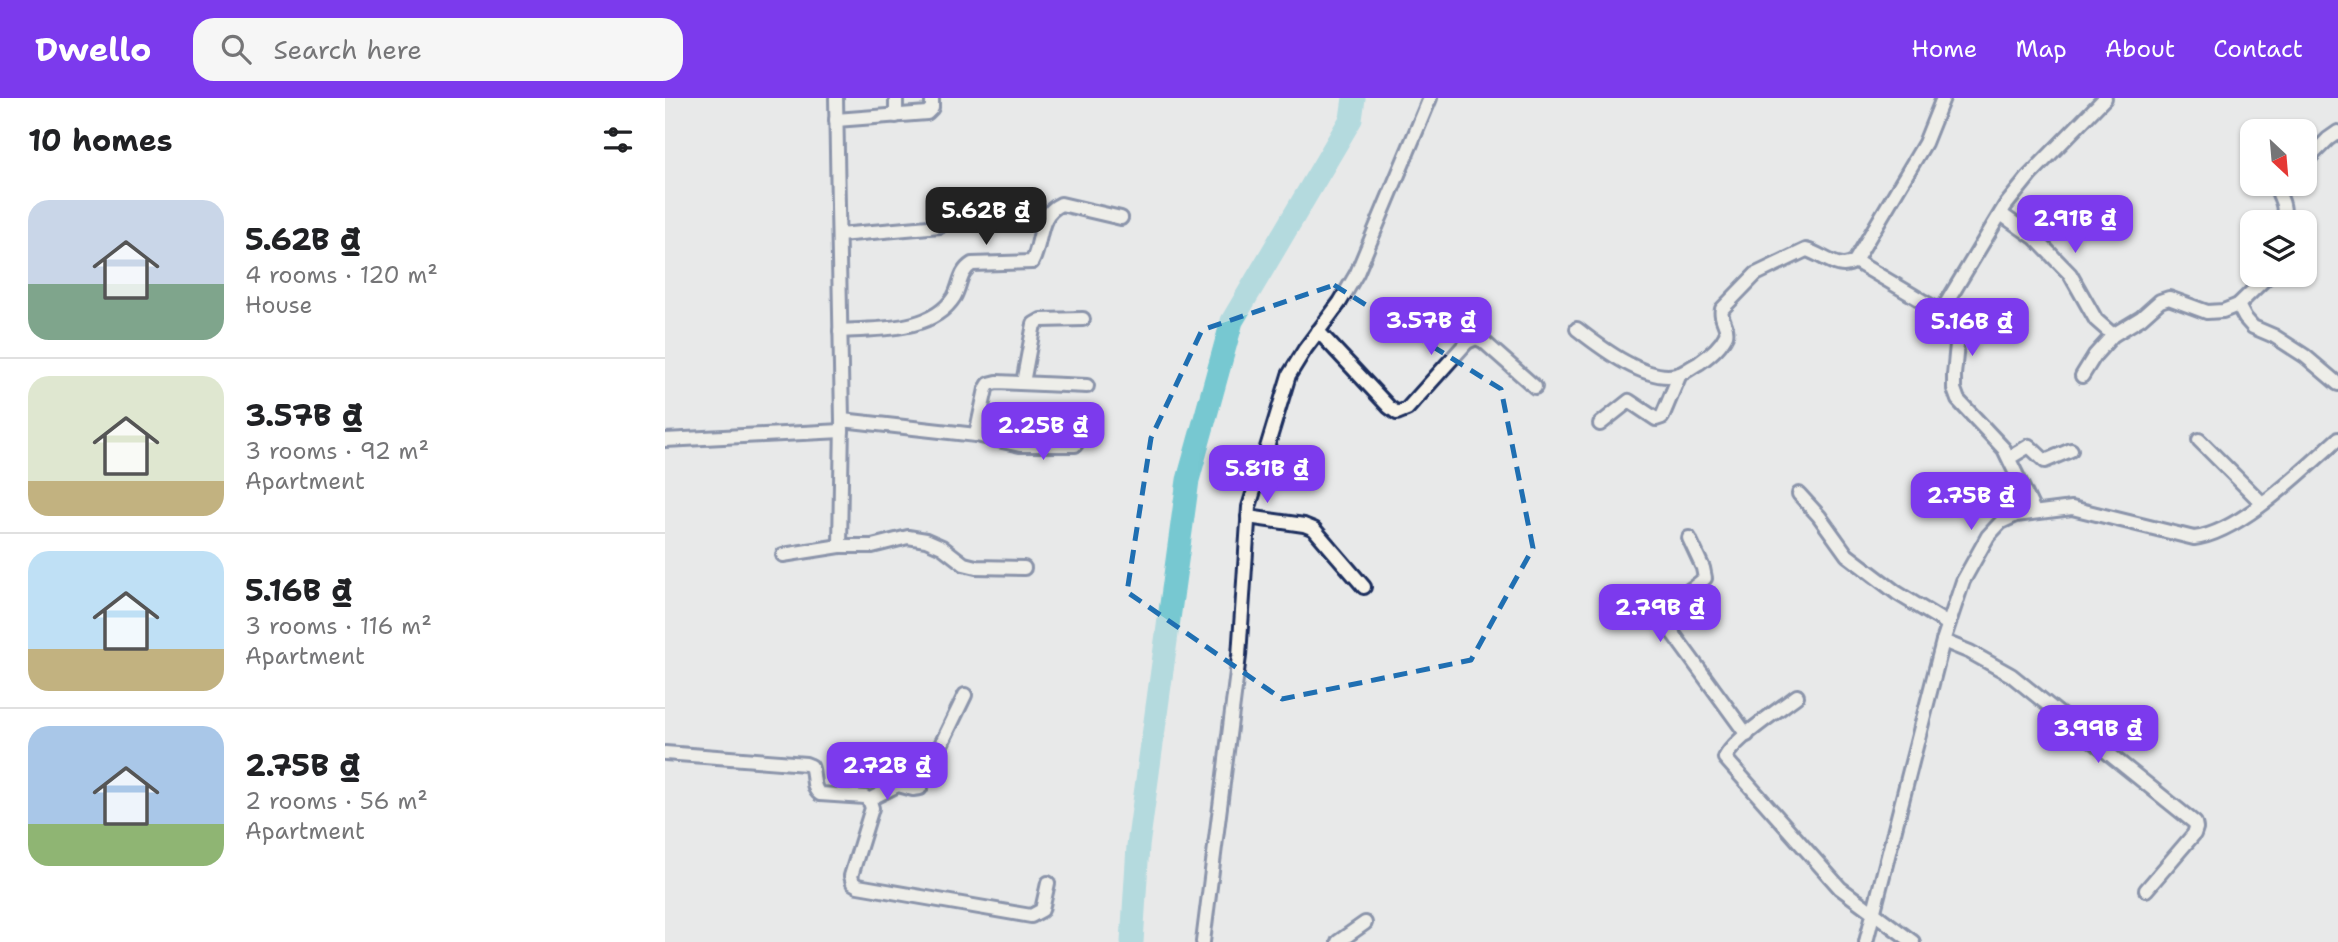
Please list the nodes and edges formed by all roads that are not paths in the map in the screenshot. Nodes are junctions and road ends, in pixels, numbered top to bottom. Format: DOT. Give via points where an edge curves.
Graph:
graph roads {
  1 [pos="837,98"];
  2 [pos="896,98"];
  3 [pos="932,98"];
  4 [pos="1430,98"];
  5 [pos="1943,98"];
  6 [pos="2105,98"];
  7 [pos="896,116"];
  8 [pos="836,120"];
  9 [pos="2338,132"];
  10 [pos="2317,149"];
  11 [pos="2001,214"];
  12 [pos="1121,218"];
  13 [pos="940,226"];
  14 [pos="839,235"];
  15 [pos="1855,261"];
  16 [pos="2256,287"];
  17 [pos="2238,304"];
  18 [pos="1941,312"];
  19 [pos="1083,319"];
  20 [pos="1577,329"];
  21 [pos="841,331"];
  22 [pos="1318,331"];
  23 [pos="2113,335"];
  24 [pos="1680,374"];
  25 [pos="2082,376"];
  26 [pos="1023,383"];
  27 [pos="2338,384"];
  28 [pos="1087,386"];
  29 [pos="1535,387"];
  30 [pos="1600,424"];
  31 [pos="842,425"];
  32 [pos="1087,428"];
  33 [pos="976,435"];
  34 [pos="665,440"];
  35 [pos="2199,440"];
  36 [pos="2336,444"];
  37 [pos="2070,450"];
  38 [pos="2009,458"];
  39 [pos="1799,494"];
  40 [pos="2262,503"];
  41 [pos="2034,511"];
  42 [pos="1248,517"];
  43 [pos="1689,538"];
  44 [pos="840,546"];
  45 [pos="783,555"];
  46 [pos="1024,568"];
  47 [pos="1364,587"];
  48 [pos="1948,624"];
  49 [pos="1945,642"];
  50 [pos="965,695"];
  51 [pos="1797,696"];
  52 [pos="1747,735"];
  53 [pos="665,753"];
  54 [pos="868,800"];
  55 [pos="1048,883"];
  56 [pos="2146,890"];
  57 [pos="1874,918"];
  58 [pos="1364,923"];
  59 [pos="1203,942"];
  60 [pos="1338,942"];
  61 [pos="1866,942"];
  62 [pos="1913,942"];
  1 -- 8 [label="street"];
  2 -- 7 [label="street"];
  3 -- 7 [label="street" via="927,113"];
  4 -- 22 [label="street" via="1357,273"];
  5 -- 15 [label="street" via="1925,144"];
  6 -- 11 [label="street" via="2031,174"];
  7 -- 8 [label="street"];
  8 -- 14 [label="street"];
  9 -- 10 [label="street"];
  11 -- 18 [label="street"];
  11 -- 23 [label="street" via="2035,238 2070,274 2095,320"];
  12 -- 21 [label="street" via="1061,204 1045,216 1032,262 972,264 947,305 924,321"];
  13 -- 14 [label="street"];
  14 -- 21 [label="street"];
  15 -- 18 [label="street"];
  15 -- 24 [label="street" via="1840,266 1806,250 1756,274 1721,309 1727,332 1715,350"];
  16 -- 17 [label="street"];
  17 -- 23 [label="street" via="2207,312 2169,298 2160,300"];
  17 -- 27 [label="street" via="2253,327 2305,356"];
  18 -- 38 [label="street" via="1951,319 1958,334 1954,389 1958,400"];
  19 -- 26 [label="street" via="1034,324"];
  20 -- 24 [label="street" via="1630,365 1658,374"];
  21 -- 31 [label="street"];
  22 -- 29 [label="street" via="1397,413 1407,409 1467,342 1476,338"];
  22 -- 42 [label="street" via="1289,375"];
  23 -- 25 [label="street"];
  24 -- 30 [label="street" via="1658,419 1629,401"];
  26 -- 28 [label="street"];
  26 -- 33 [label="street" via="989,384"];
  31 -- 33 [label="street"];
  31 -- 34 [label="street"];
  31 -- 44 [label="street"];
  32 -- 33 [label="street" via="1075,445 1020,445"];
  35 -- 40 [label="street"];
  36 -- 40 [label="street"];
  37 -- 38 [label="street" via="2045,461 2029,446"];
  38 -- 41 [label="street"];
  39 -- 48 [label="street" via="1847,555"];
  40 -- 41 [label="street" via="2221,530 2195,538 2072,508"];
  41 -- 48 [label="street" via="2001,522 1987,536 1963,581"];
  42 -- 47 [label="street" via="1314,528"];
  42 -- 59 [label="street" via="1239,656"];
  43 -- 52 [label="street" via="1705,578 1661,617"];
  44 -- 45 [label="street"];
  44 -- 46 [label="street" via="908,537 942,547 964,564"];
  48 -- 49 [label="street"];
  49 -- 56 [label="street" via="2018,679 2195,822 2194,834"];
  49 -- 57 [label="street"];
  50 -- 54 [label="street" via="920,788 898,785"];
  51 -- 52 [label="street"];
  52 -- 57 [label="street" via="1728,751 1728,765 1840,888"];
  53 -- 54 [label="street" via="806,764 814,772 816,792"];
  54 -- 55 [label="street" via="872,808 851,876 858,886 1031,916 1042,910"];
  57 -- 61 [label="street"];
  57 -- 62 [label="street"];
  58 -- 60 [label="street"];
}
